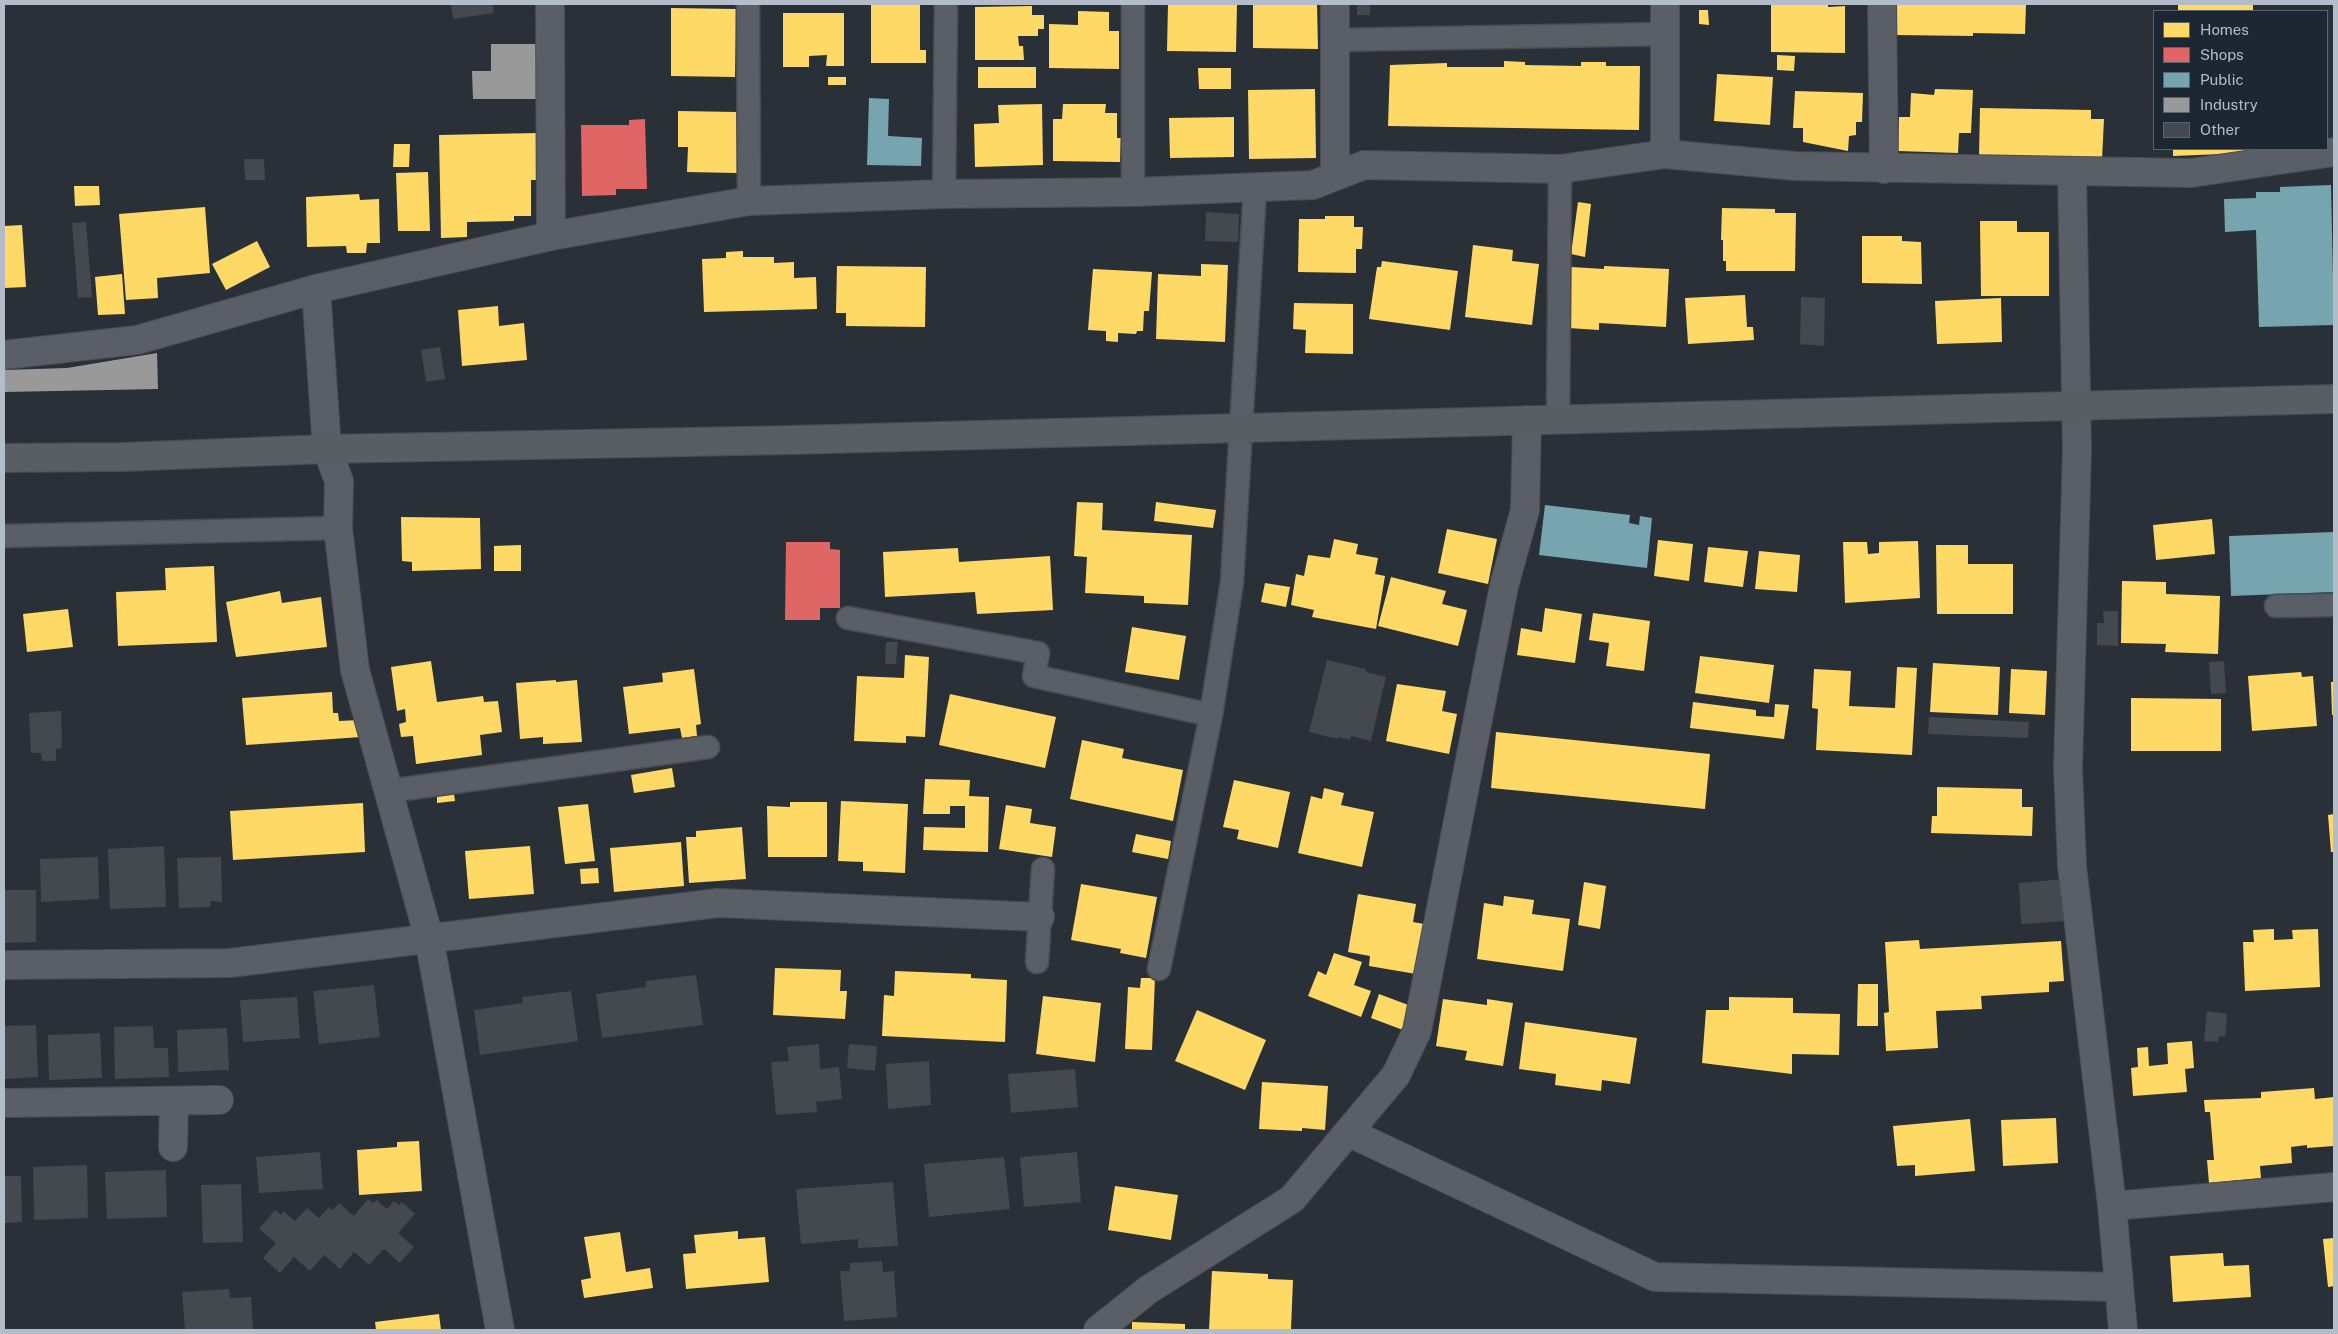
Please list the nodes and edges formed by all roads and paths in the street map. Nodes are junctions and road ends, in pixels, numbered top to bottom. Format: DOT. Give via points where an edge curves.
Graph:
graph roads {
  1 [pos="550,4"];
  2 [pos="748,4"];
  3 [pos="946,4"];
  4 [pos="1133,4"];
  5 [pos="1335,4"];
  6 [pos="1665,4"];
  7 [pos="1882,4"];
  8 [pos="1665,34"];
  9 [pos="1335,40"];
  10 [pos="2334,152"];
  11 [pos="1665,154"];
  12 [pos="1560,169"];
  13 [pos="1884,169"];
  14 [pos="2072,173"];
  15 [pos="1335,175"];
  16 [pos="1255,188"];
  17 [pos="1133,192"];
  18 [pos="944,194"];
  19 [pos="749,201"];
  20 [pos="551,236"];
  21 [pos="316,289"];
  22 [pos="4,355"];
  23 [pos="2334,400"];
  24 [pos="2075,406"];
  25 [pos="1558,419"];
  26 [pos="1527,420"];
  27 [pos="1243,428"];
  28 [pos="327,449"];
  29 [pos="4,458"];
  30 [pos="338,528"];
  31 [pos="4,536"];
  32 [pos="2334,605"];
  33 [pos="2276,606"];
  34 [pos="848,618"];
  35 [pos="1211,715"];
  36 [pos="708,747"];
  37 [pos="389,791"];
  38 [pos="1044,869"];
  39 [pos="1040,917"];
  40 [pos="429,938"];
  41 [pos="1037,962"];
  42 [pos="4,966"];
  43 [pos="1158,969"];
  44 [pos="219,1100"];
  45 [pos="174,1101"];
  46 [pos="4,1103"];
  47 [pos="1348,1132"];
  48 [pos="173,1147"];
  49 [pos="2334,1187"];
  50 [pos="2112,1206"];
  51 [pos="2119,1287"];
  52 [pos="500,1330"];
  53 [pos="1098,1330"];
  54 [pos="2123,1330"];
  1 -- 20 [label="street"];
  2 -- 19 [label="lane"];
  3 -- 18 [label="lane"];
  4 -- 17 [label="lane"];
  5 -- 9 [label="street"];
  6 -- 8 [label="street"];
  7 -- 13 [label="street"];
  8 -- 9 [label="lane"];
  8 -- 11 [label="street"];
  9 -- 15 [label="street"];
  10 -- 14 [label="street" via="2191,173"];
  11 -- 12 [label="street"];
  11 -- 13 [label="street" via="1795,166"];
  12 -- 15 [label="street" via="1364,165"];
  12 -- 25 [label="lane"];
  13 -- 14 [label="street"];
  14 -- 24 [label="street"];
  15 -- 16 [label="street" via="1313,185"];
  16 -- 17 [label="street"];
  16 -- 27 [label="lane"];
  17 -- 18 [label="street"];
  18 -- 19 [label="street"];
  19 -- 20 [label="street"];
  20 -- 21 [label="street"];
  21 -- 22 [label="street" via="137,340"];
  21 -- 28 [label="street"];
  23 -- 24 [label="street"];
  24 -- 25 [label="street"];
  24 -- 50 [label="street" via="2077,449 2068,768 2073,875"];
  25 -- 26 [label="street"];
  26 -- 27 [label="street"];
  26 -- 47 [label="street" via="1525,510 1502,596 1417,1030 1396,1075"];
  27 -- 28 [label="street"];
  27 -- 35 [label="lane" via="1232,582"];
  28 -- 29 [label="street" via="122,458"];
  28 -- 30 [label="street" via="339,481"];
  30 -- 31 [label="lane"];
  30 -- 37 [label="street" via="355,670"];
  32 -- 33 [label="lane"];
  34 -- 35 [label="lane" via="1038,653 1034,676"];
  35 -- 43 [label="lane"];
  36 -- 37 [label="lane"];
  37 -- 40 [label="street"];
  38 -- 39 [label="lane"];
  39 -- 40 [label="street" via="718,903"];
  39 -- 41 [label="lane"];
  40 -- 42 [label="street" via="230,963"];
  40 -- 52 [label="street"];
  44 -- 45 [label="street"];
  45 -- 46 [label="street"];
  45 -- 48 [label="street"];
  47 -- 51 [label="street" via="1656,1277"];
  47 -- 53 [label="street" via="1292,1199 1148,1290"];
  49 -- 50 [label="street"];
  50 -- 51 [label="street"];
  51 -- 54 [label="street"];
}
